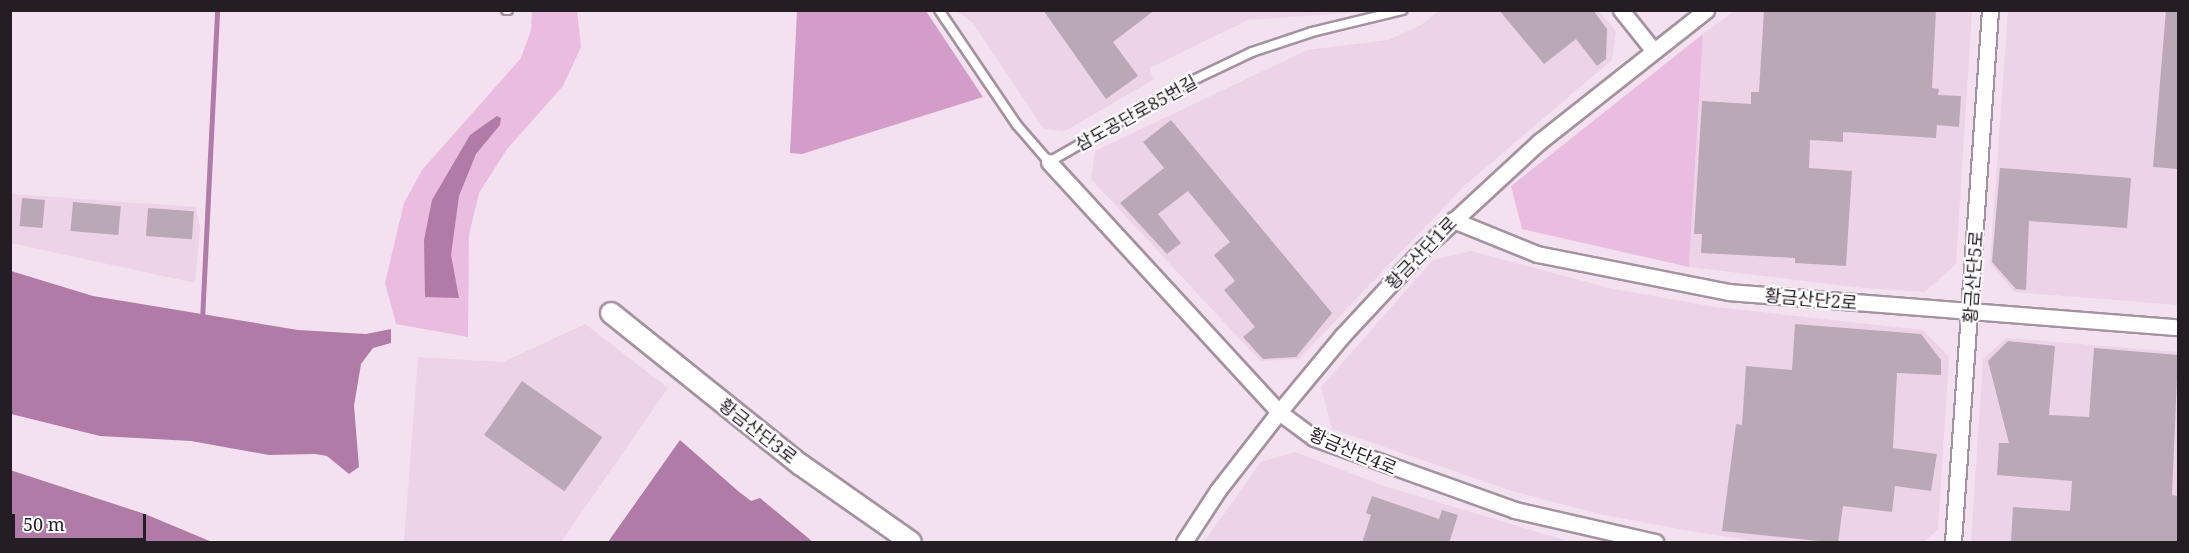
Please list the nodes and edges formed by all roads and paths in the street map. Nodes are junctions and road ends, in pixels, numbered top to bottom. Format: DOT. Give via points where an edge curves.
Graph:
graph roads {
  1 [pos="939,10"];
  2 [pos="1402,10"];
  3 [pos="1621,10"];
  4 [pos="1706,10"];
  5 [pos="1990,10"];
  6 [pos="1653,50"];
  7 [pos="1049,162"];
  8 [pos="1453,220"];
  9 [pos="1971,311"];
  10 [pos="611,313"];
  11 [pos="2178,327"];
  12 [pos="1279,411"];
  13 [pos="911,543"];
  14 [pos="1184,543"];
  15 [pos="1655,543"];
  16 [pos="1953,543"];
  1 -- 7 [label="lane" via="1017,125"];
  2 -- 7 [label="lane, 삼도공단로85번길" via="1252,52 1185,84"];
  3 -- 6 [label="street"];
  4 -- 6 [label="street, 황금산단1로"];
  5 -- 9 [label="street, 황금산단5로"];
  6 -- 8 [label="street, 황금산단1로" via="1539,142"];
  7 -- 12 [label="street, 황금산단4로"];
  8 -- 9 [label="street, 황금산단2로" via="1538,254 1674,283 1814,300"];
  8 -- 12 [label="street, 황금산단1로" via="1342,336"];
  9 -- 11 [label="street, 황금산단2로"];
  9 -- 16 [label="street, 황금산단5로"];
  10 -- 13 [label="street, 황금산단3로" via="801,465"];
  12 -- 14 [label="street, 황금산단1로" via="1218,490"];
  12 -- 15 [label="street, 황금산단4로" via="1314,438 1419,478 1515,510"];
}
